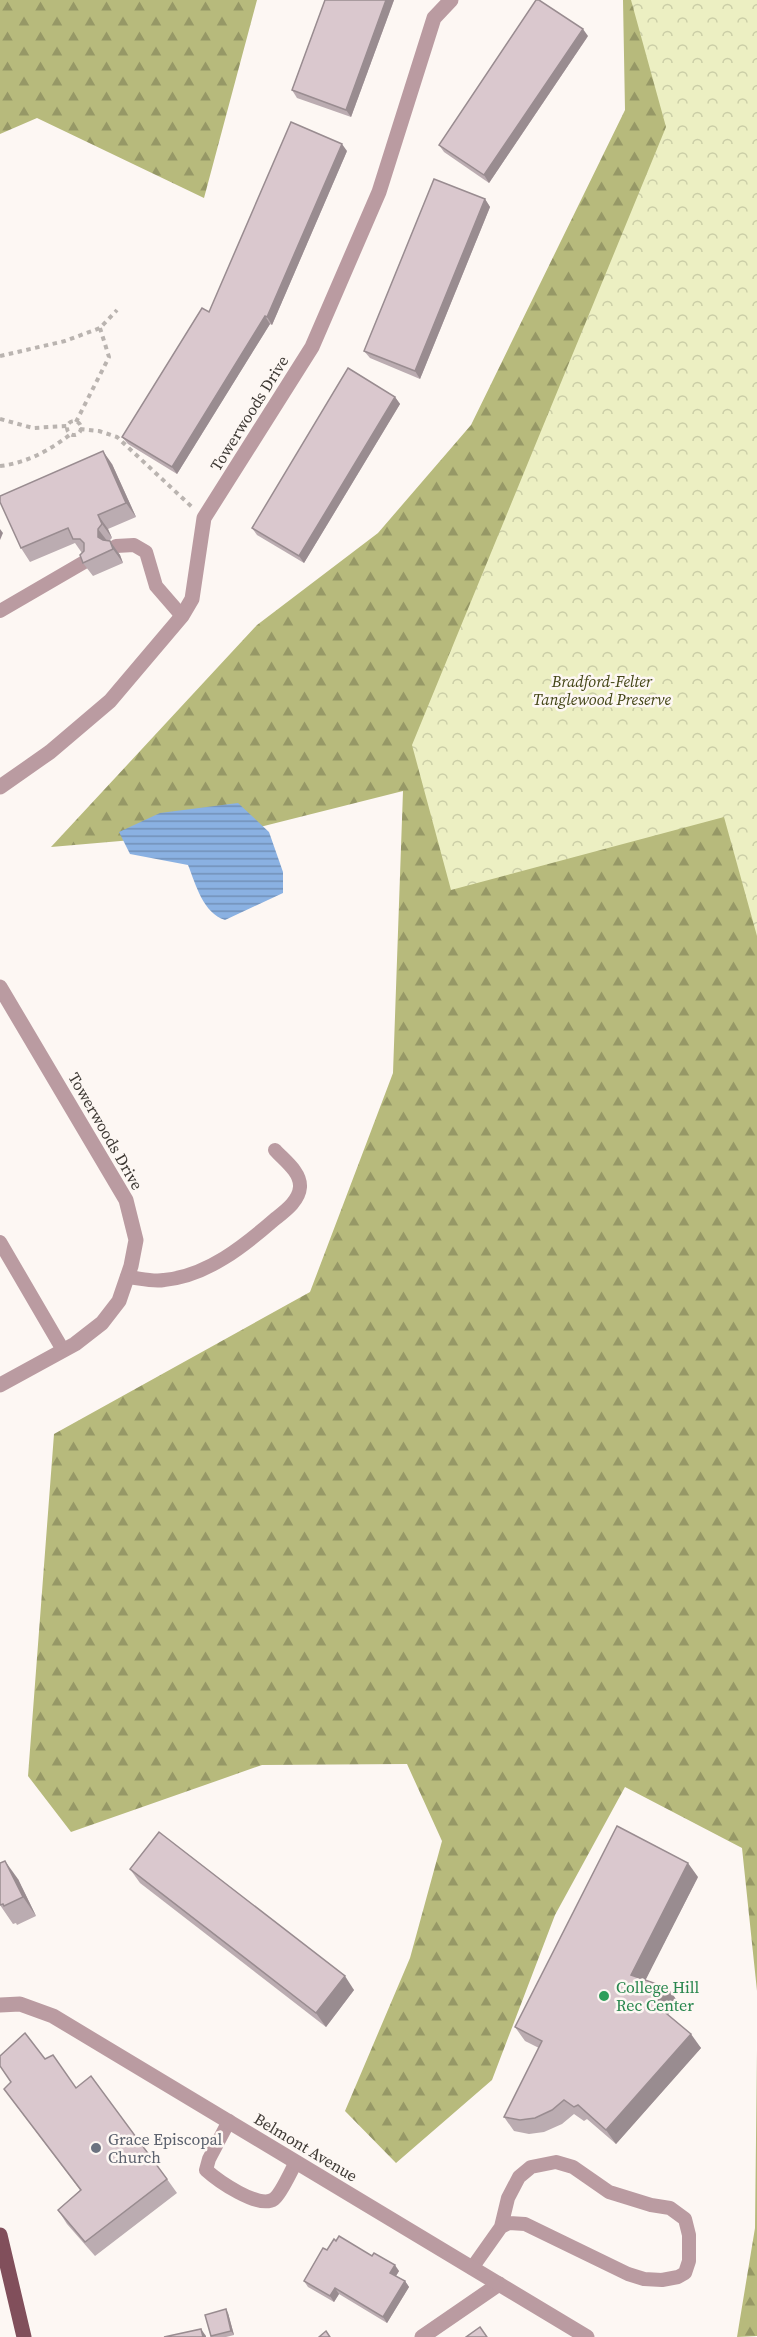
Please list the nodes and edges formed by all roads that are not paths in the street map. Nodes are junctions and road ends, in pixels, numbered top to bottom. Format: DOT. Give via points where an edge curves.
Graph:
graph roads {
  1 [pos="451,0"];
  2 [pos="116,546"];
  3 [pos="86,561"];
  4 [pos="0,611"];
  5 [pos="182,616"];
  6 [pos="0,787"];
  7 [pos="0,987"];
  8 [pos="275,1150"];
  9 [pos="0,1242"];
  10 [pos="127,1277"];
  11 [pos="63,1350"];
  12 [pos="0,1385"];
  13 [pos="0,2005"];
  14 [pos="228,2121"];
  15 [pos="296,2162"];
  16 [pos="501,2227"];
  17 [pos="0,2235"];
  18 [pos="472,2268"];
  19 [pos="499,2284"];
  20 [pos="24,2337"];
  21 [pos="422,2337"];
  22 [pos="587,2337"];
  1 -- 5 [label="street, Towerwoods Drive" via="434,18 379,192 312,347 204,518 192,599"];
  2 -- 5 [label="lane" via="134,545 146,552 156,586"];
  3 -- 4 [label="lane"];
  5 -- 6 [label="street, Towerwoods Drive" via="110,700 50,752"];
  7 -- 10 [label="street, Towerwoods Drive" via="126,1200 136,1240"];
  8 -- 10 [label="lane" via="298,1175 300,1188 293,1203 250,1241 199,1270 163,1281"];
  9 -- 11 [label="lane"];
  10 -- 11 [label="street, Towerwoods Drive" via="119,1301 102,1323"];
  11 -- 12 [label="street, Towerwoods Drive"];
  13 -- 14 [label="street, Belmont Avenue" via="20,2004 53,2016"];
  14 -- 15 [label="street, Belmont Avenue"];
  14 -- 15 [label="lane" via="206,2170 215,2178 251,2199 266,2202 274,2199"];
  15 -- 18 [label="street, Belmont Avenue"];
  16 -- 16 [label="lane" via="525,2224 644,2279 678,2277 689,2261 685,2219 670,2208 609,2192 573,2166 556,2162 531,2167 519,2176 508,2198"];
  16 -- 18 [label="lane"];
  17 -- 20 [label="main road"];
  18 -- 19 [label="street, Belmont Avenue"];
  19 -- 21 [label="street"];
  19 -- 22 [label="street, Belmont Avenue"];
}
